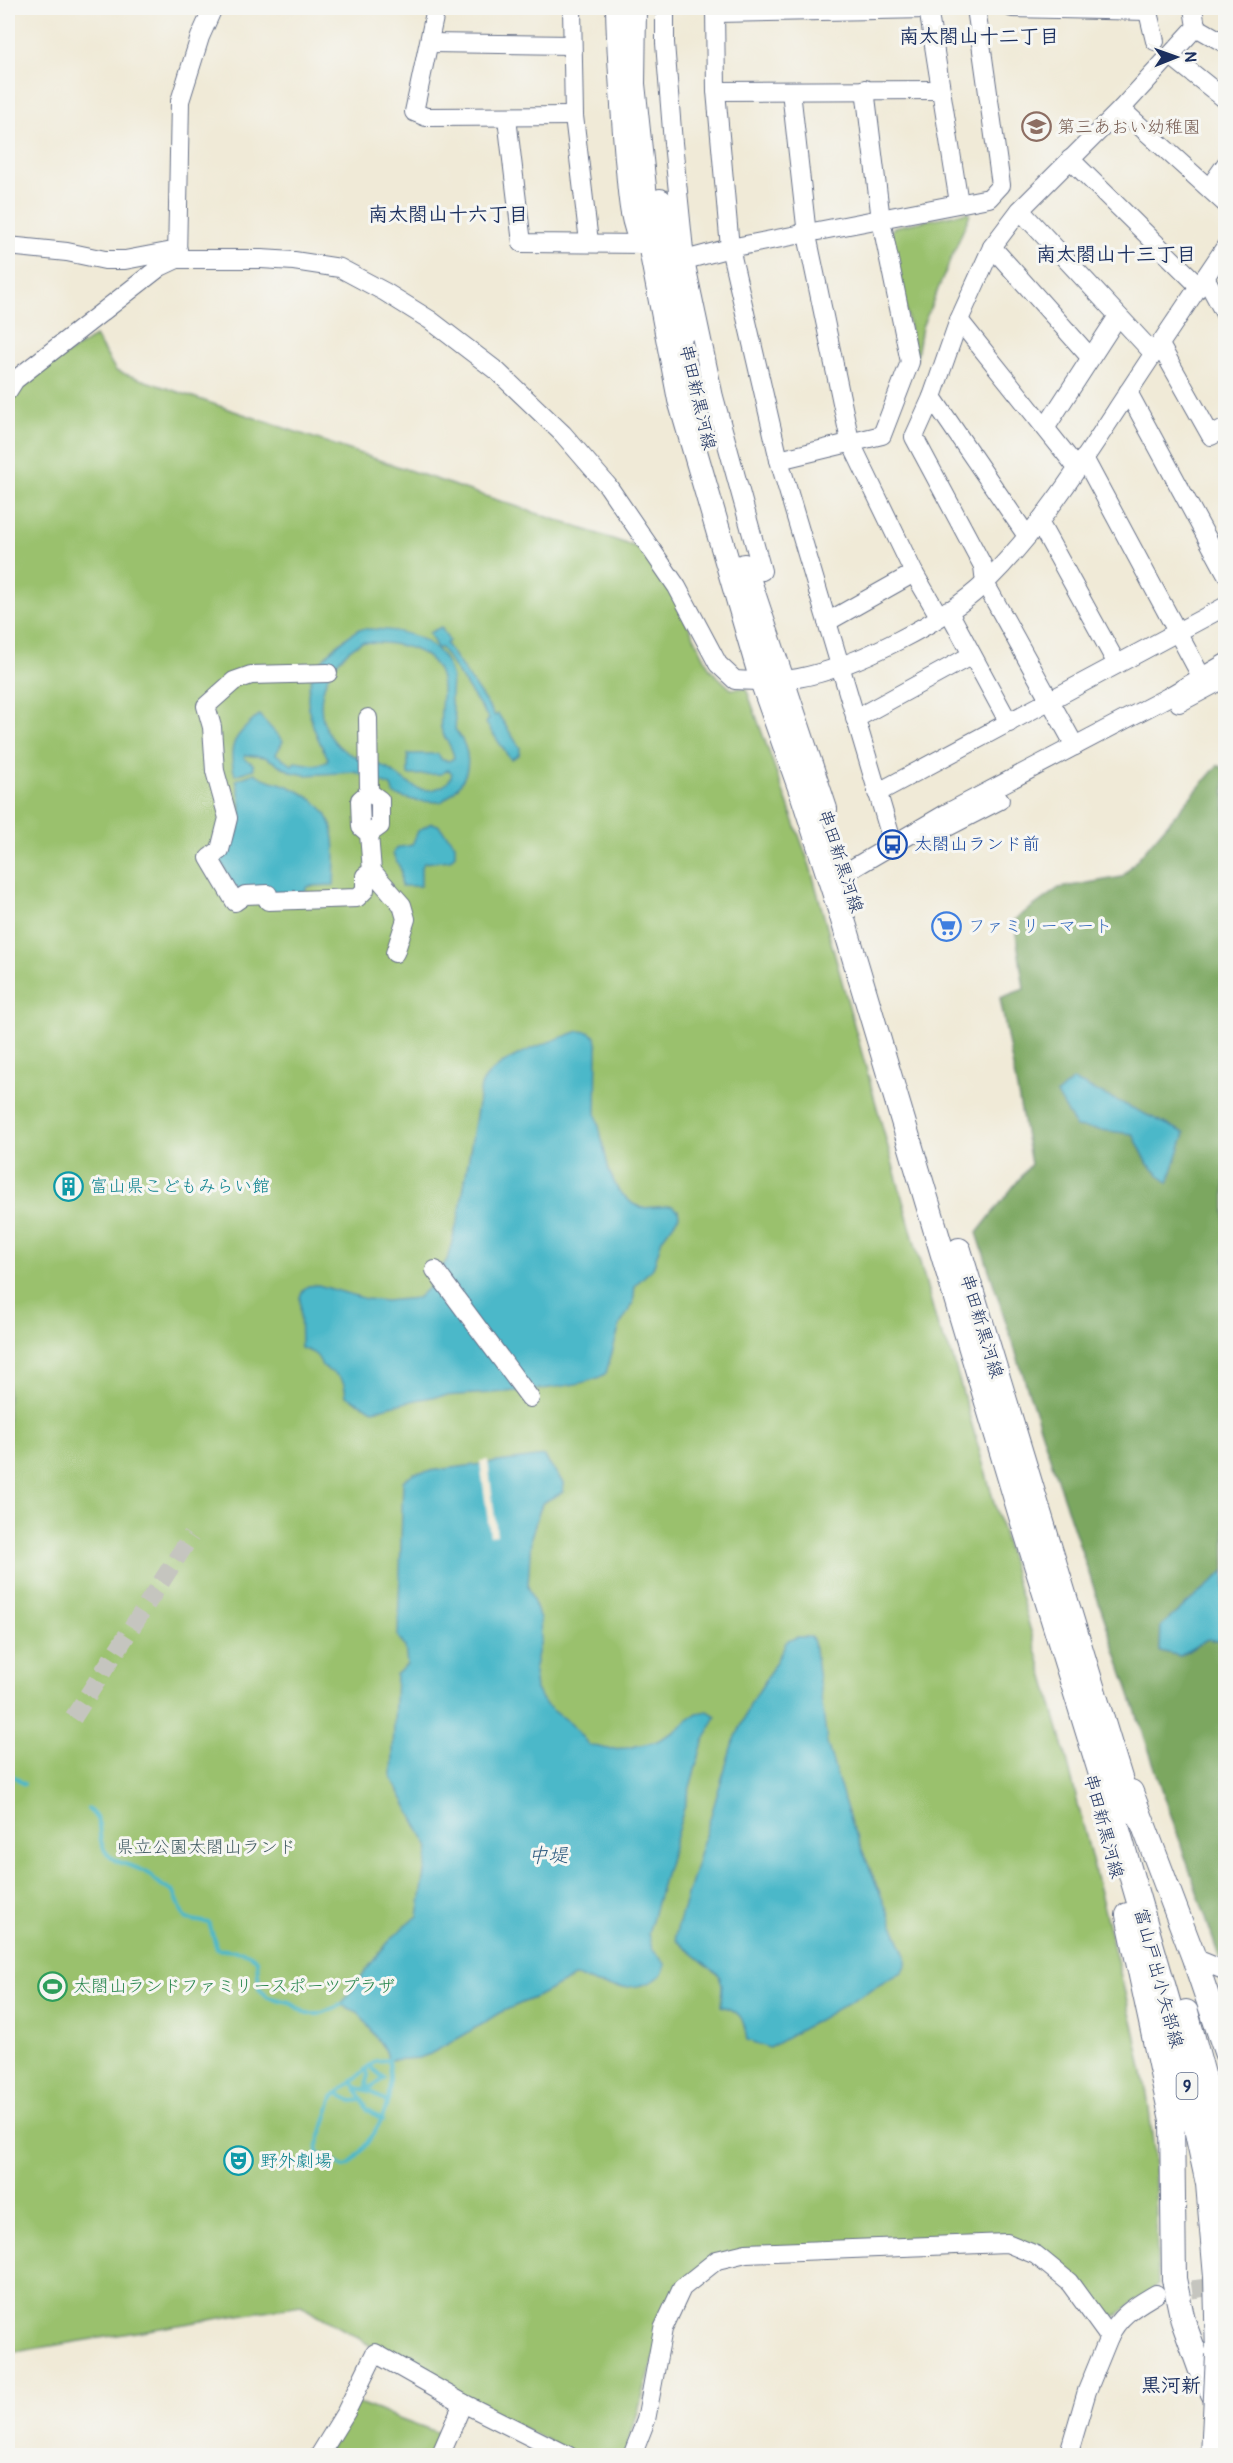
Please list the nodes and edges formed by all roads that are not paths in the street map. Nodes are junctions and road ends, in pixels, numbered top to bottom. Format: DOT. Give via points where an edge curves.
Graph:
graph roads {
  1 [pos="213,8"];
  2 [pos="436,8"];
  3 [pos="572,8"];
  4 [pos="615,8"];
  5 [pos="634,8"];
  6 [pos="648,8"];
  7 [pos="664,8"];
  8 [pos="928,8"];
  9 [pos="976,8"];
  10 [pos="1012,8"];
  11 [pos="1193,8"];
  12 [pos="1148,9"];
  13 [pos="715,10"];
  14 [pos="1196,27"];
  15 [pos="1155,41"];
  16 [pos="430,44"];
  17 [pos="1226,44"];
  18 [pos="573,45"];
  19 [pos="1171,56"];
  20 [pos="865,89"];
  21 [pos="941,90"];
  22 [pos="716,91"];
  23 [pos="791,91"];
  24 [pos="1226,100"];
  25 [pos="1121,109"];
  26 [pos="574,116"];
  27 [pos="507,118"];
  28 [pos="1070,159"];
  29 [pos="1226,164"];
  30 [pos="1209,188"];
  31 [pos="959,203"];
  32 [pos="1226,204"];
  33 [pos="1020,210"];
  34 [pos="881,220"];
  35 [pos="807,235"];
  36 [pos="589,242"];
  37 [pos="645,244"];
  38 [pos="8,246"];
  39 [pos="1226,246"];
  40 [pos="992,247"];
  41 [pos="730,248"];
  42 [pos="178,254"];
  43 [pos="685,260"];
  44 [pos="1202,282"];
  45 [pos="1118,316"];
  46 [pos="1226,316"];
  47 [pos="959,320"];
  48 [pos="1157,350"];
  49 [pos="1090,357"];
  50 [pos="8,391"];
  51 [pos="1128,392"];
  52 [pos="932,397"];
  53 [pos="1046,427"];
  54 [pos="1226,428"];
  55 [pos="850,441"];
  56 [pos="779,460"];
  57 [pos="1081,463"];
  58 [pos="1039,522"];
  59 [pos="1027,536"];
  60 [pos="762,571"];
  61 [pos="914,573"];
  62 [pos="1226,573"];
  63 [pos="985,583"];
  64 [pos="1226,606"];
  65 [pos="944,613"];
  66 [pos="827,622"];
  67 [pos="1178,632"];
  68 [pos="972,655"];
  69 [pos="1117,664"];
  70 [pos="840,666"];
  71 [pos="328,673"];
  72 [pos="1201,676"];
  73 [pos="1224,678"];
  74 [pos="772,681"];
  75 [pos="1051,701"];
  76 [pos="368,718"];
  77 [pos="855,719"];
  78 [pos="1009,723"];
  79 [pos="1075,746"];
  80 [pos="1038,773"];
  81 [pos="877,793"];
  82 [pos="893,844"];
  83 [pos="372,870"];
  84 [pos="840,883"];
  85 [pos="395,953"];
  86 [pos="435,1270"];
  87 [pos="530,1398"];
  88 [pos="1021,1516"];
  89 [pos="1098,1702"];
  90 [pos="1125,1825"];
  91 [pos="1194,1958"];
  92 [pos="1226,1971"];
  93 [pos="1226,2052"];
  94 [pos="1226,2176"];
  95 [pos="1156,2294"];
  96 [pos="1109,2337"];
  97 [pos="463,2403"];
  98 [pos="1226,2417"];
  99 [pos="319,2456"];
  100 [pos="440,2456"];
  101 [pos="569,2456"];
  102 [pos="632,2456"];
  103 [pos="1068,2456"];
  104 [pos="1213,2456"];
  1 -- 42 [label="street" via="180,101"];
  2 -- 16 [label="street"];
  3 -- 18 [label="street"];
  4 -- 37 [label="street" via="626,178 633,231"];
  5 -- 37 [label="main road, 串田新黒河線" via="633,84"];
  6 -- 74 [label="main road, 串田新黒河線" via="649,86 659,198 695,396"];
  7 -- 43 [label="street"];
  8 -- 13 [label="street"];
  8 -- 21 [label="street"];
  9 -- 31 [label="street" via="1002,185 989,198"];
  10 -- 12 [label="street"];
  11 -- 14 [label="street"];
  12 -- 15 [label="street"];
  13 -- 22 [label="street"];
  14 -- 17 [label="street"];
  14 -- 19 [label="street"];
  16 -- 18 [label="street"];
  16 -- 27 [label="street" via="414,112 426,117"];
  18 -- 26 [label="street"];
  19 -- 24 [label="street"];
  19 -- 25 [label="street"];
  20 -- 21 [label="street"];
  20 -- 23 [label="street"];
  20 -- 34 [label="street"];
  21 -- 31 [label="street"];
  22 -- 23 [label="street"];
  22 -- 41 [label="street"];
  23 -- 35 [label="street"];
  25 -- 28 [label="street"];
  25 -- 30 [label="street"];
  26 -- 27 [label="street"];
  26 -- 36 [label="street"];
  27 -- 36 [label="street" via="522,243"];
  28 -- 33 [label="street"];
  28 -- 44 [label="street"];
  29 -- 30 [label="street"];
  30 -- 32 [label="street"];
  31 -- 34 [label="street"];
  33 -- 40 [label="street"];
  33 -- 45 [label="street"];
  34 -- 35 [label="street"];
  34 -- 55 [label="street" via="910,362 882,435"];
  35 -- 41 [label="street"];
  35 -- 55 [label="street"];
  36 -- 37 [label="street"];
  37 -- 74 [label="main road, 串田新黒河線" via="680,400"];
  38 -- 42 [label="street" via="105,260"];
  39 -- 44 [label="street"];
  40 -- 47 [label="street"];
  40 -- 49 [label="street"];
  41 -- 43 [label="street"];
  41 -- 56 [label="street"];
  42 -- 50 [label="street" via="52,350 15,380"];
  42 -- 74 [label="street" via="294,261 340,268 430,320 498,372 563,434 608,486 677,586 718,664 735,680"];
  43 -- 60 [label="street" via="714,397"];
  44 -- 46 [label="street"];
  44 -- 48 [label="street"];
  45 -- 48 [label="street"];
  45 -- 49 [label="street"];
  47 -- 52 [label="street"];
  47 -- 53 [label="street"];
  48 -- 51 [label="street"];
  48 -- 54 [label="street" via="1211,436"];
  49 -- 53 [label="street"];
  51 -- 57 [label="street"];
  51 -- 62 [label="street"];
  52 -- 59 [label="street"];
  52 -- 63 [label="street" via="914,437 983,566"];
  53 -- 57 [label="street"];
  55 -- 56 [label="street"];
  55 -- 61 [label="street"];
  56 -- 66 [label="street"];
  57 -- 58 [label="street"];
  57 -- 67 [label="street"];
  58 -- 59 [label="street"];
  58 -- 69 [label="street"];
  59 -- 63 [label="street"];
  61 -- 65 [label="street"];
  61 -- 66 [label="street"];
  63 -- 65 [label="street"];
  63 -- 75 [label="street"];
  64 -- 67 [label="street"];
  65 -- 68 [label="street"];
  65 -- 70 [label="street" via="895,643"];
  66 -- 70 [label="street"];
  67 -- 69 [label="street"];
  67 -- 72 [label="street"];
  68 -- 77 [label="street"];
  68 -- 78 [label="street"];
  69 -- 75 [label="street"];
  70 -- 74 [label="street"];
  70 -- 77 [label="street"];
  71 -- 83 [label="street" via="251,675 234,681 206,706 212,727 215,771 228,818 220,850 210,858 235,902 245,895 268,894 268,901 357,898 365,890 365,876"];
  72 -- 73 [label="street"];
  72 -- 79 [label="street"];
  73 -- 80 [label="street"];
  74 -- 84 [label="main road, 串田新黒河線"];
  75 -- 78 [label="street"];
  75 -- 79 [label="street"];
  76 -- 83 [label="street" via="369,792 360,800 361,827 369,834"];
  77 -- 81 [label="street"];
  78 -- 81 [label="street"];
  79 -- 80 [label="street"];
  80 -- 82 [label="street"];
  80 -- 84 [label="street"];
  81 -- 82 [label="street"];
  82 -- 84 [label="street"];
  83 -- 85 [label="street" via="402,905 406,919"];
  84 -- 88 [label="main road, 串田新黒河線"];
  84 -- 89 [label="main road, 串田新黒河線"];
  86 -- 87 [label="street"];
  88 -- 90 [label="main road, 串田新黒河線"];
  88 -- 98 [label="main road, 串田新黒河線" via="1124,1897 1172,2120 1174,2279 1183,2321 1200,2368"];
  89 -- 90 [label="main road, 串田新黒河線"];
  89 -- 91 [label="main road, 串田新黒河線"];
  90 -- 94 [label="main road, 富山戸出小矢部線 / 9" via="1209,2096"];
  90 -- 104 [label="main road, 富山戸出小矢部線 / 9, bridge" via="1208,2184 1218,2355"];
  91 -- 92 [label="street"];
  91 -- 93 [label="main road, 串田新黒河線"];
  95 -- 96 [label="street" via="1115,2323"];
  96 -- 102 [label="street" via="1070,2282 1036,2255 1007,2243 746,2253 717,2260 682,2288 663,2329 646,2420"];
  96 -- 103 [label="street" via="1087,2391"];
  97 -- 99 [label="street" via="375,2353"];
  97 -- 100 [label="street"];
  97 -- 101 [label="street"];
}
